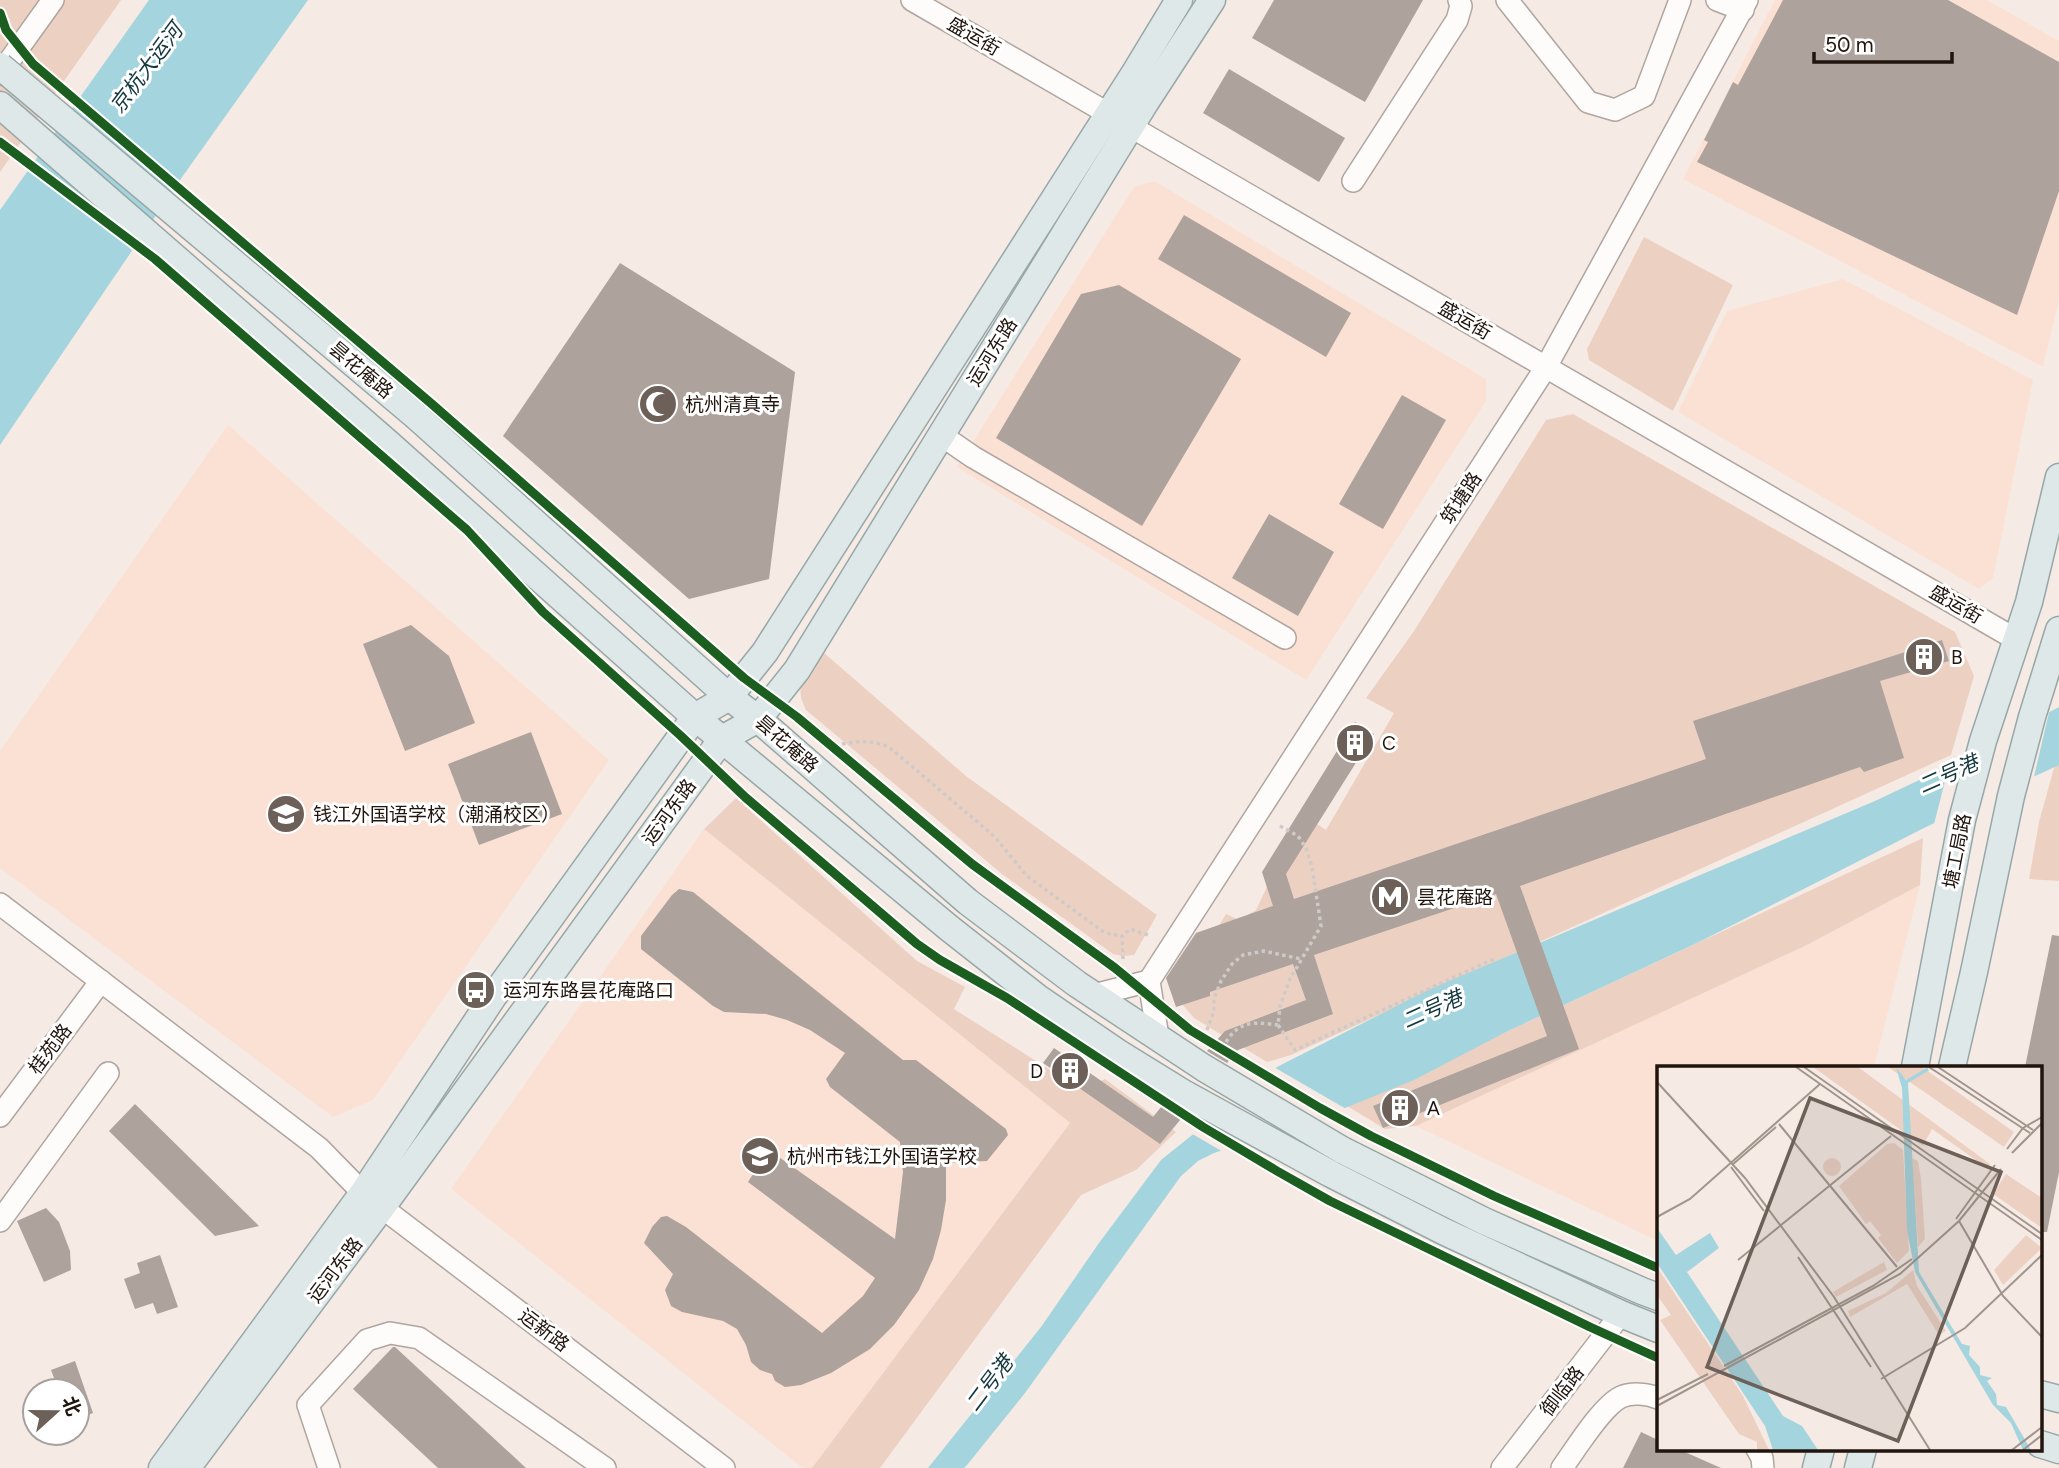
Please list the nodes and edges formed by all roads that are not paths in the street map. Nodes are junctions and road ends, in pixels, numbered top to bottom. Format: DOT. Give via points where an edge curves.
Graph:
graph roads {
  1 [pos="53,0"];
  2 [pos="912,0"];
  3 [pos="1178,0"];
  4 [pos="1212,0"];
  5 [pos="1459,0"];
  6 [pos="1507,0"];
  7 [pos="1680,0"];
  8 [pos="1717,0"];
  9 [pos="1745,5"];
  10 [pos="0,66"];
  11 [pos="0,74"];
  12 [pos="0,105"];
  13 [pos="1119,120"];
  14 [pos="1353,181"];
  15 [pos="1546,367"];
  16 [pos="941,435"];
  17 [pos="2059,477"];
  18 [pos="2059,630"];
  19 [pos="1285,638"];
  20 [pos="2017,640"];
  21 [pos="729,697"];
  22 [pos="695,717"];
  23 [pos="758,719"];
  24 [pos="722,739"];
  25 [pos="0,904"];
  26 [pos="100,981"];
  27 [pos="1149,981"];
  28 [pos="1094,995"];
  29 [pos="1158,1037"];
  30 [pos="1915,1066"];
  31 [pos="1952,1066"];
  32 [pos="108,1073"];
  33 [pos="0,1116"];
  34 [pos="1337,1162"];
  35 [pos="372,1200"];
  36 [pos="0,1221"];
  37 [pos="1657,1297"];
  38 [pos="1621,1314"];
  39 [pos="1657,1329"];
  40 [pos="2042,1395"];
  41 [pos="1657,1398"];
  42 [pos="2059,1399"];
  43 [pos="2042,1445"];
  44 [pos="1758,1450"];
  45 [pos="1821,1450"];
  46 [pos="1863,1450"];
  47 [pos="2059,1450"];
  48 [pos="162,1468"];
  49 [pos="187,1468"];
  50 [pos="329,1468"];
  51 [pos="605,1468"];
  52 [pos="724,1468"];
  53 [pos="1502,1468"];
  54 [pos="1562,1468"];
  55 [pos="1763,1468"];
  56 [pos="1816,1468"];
  57 [pos="1858,1468"];
  1 -- 11 [label="street"];
  2 -- 13 [label="street, 盛运街"];
  3 -- 13 [label="main road, 运河东路"];
  4 -- 13 [label="main road, 运河东路"];
  5 -- 14 [label="street" via="1457,20"];
  6 -- 7 [label="street" via="1588,102 1615,110 1644,96"];
  8 -- 9 [label="street"];
  9 -- 15 [label="street, 筑塘路"];
  10 -- 21 [label="main road, 昙花庵路, bridge" via="417,417"];
  12 -- 22 [label="main road, 昙花庵路"];
  13 -- 15 [label="street, 盛运街"];
  13 -- 16 [label="main road, 运河东路"];
  13 -- 21 [label="main road, 运河东路" via="765,652"];
  15 -- 20 [label="street, 盛运街"];
  15 -- 27 [label="street, 筑塘路"];
  16 -- 19 [label="street"];
  16 -- 23 [label="main road, 运河东路" via="796,670"];
  17 -- 20 [label="main road, 塘工局路"];
  18 -- 31 [label="main road" via="2011,796"];
  20 -- 30 [label="main road, 塘工局路" via="1962,820"];
  21 -- 22 [label="main road, 运河东路"];
  21 -- 23 [label="main road, 昙花庵路"];
  22 -- 24 [label="main road, 昙花庵路"];
  22 -- 35 [label="main road, 运河东路" via="493,997"];
  23 -- 24 [label="main road, 运河东路"];
  23 -- 28 [label="main road, 昙花庵路" via="968,902"];
  24 -- 34 [label="main road, 昙花庵路" via="949,928 1116,1052 1185,1094"];
  24 -- 35 [label="main road, 运河东路"];
  25 -- 26 [label="street, 运新路"];
  26 -- 33 [label="street, 桂苑路"];
  26 -- 35 [label="street, 运新路" via="319,1148"];
  27 -- 28 [label="street"];
  27 -- 29 [label="street"];
  28 -- 29 [label="main road, 昙花庵路"];
  29 -- 34 [label="main road, 昙花庵路" via="1208,1056"];
  32 -- 36 [label="street"];
  34 -- 37 [label="main road, 昙花庵路"];
  34 -- 38 [label="main road, 昙花庵路" via="1443,1231"];
  35 -- 48 [label="main road, 运河东路"];
  35 -- 49 [label="main road, 运河东路"];
  35 -- 52 [label="street, 运新路"];
  38 -- 39 [label="main road, 昙花庵路"];
  38 -- 53 [label="street, 御临路"];
  40 -- 42 [label="main road"];
  41 -- 54 [label="street" via="1622,1396 1603,1412"];
  43 -- 47 [label="main road"];
  44 -- 55 [label="street"];
  45 -- 56 [label="main road"];
  46 -- 57 [label="main road"];
  50 -- 51 [label="street" via="308,1405 367,1340 390,1333 419,1338"];
}
